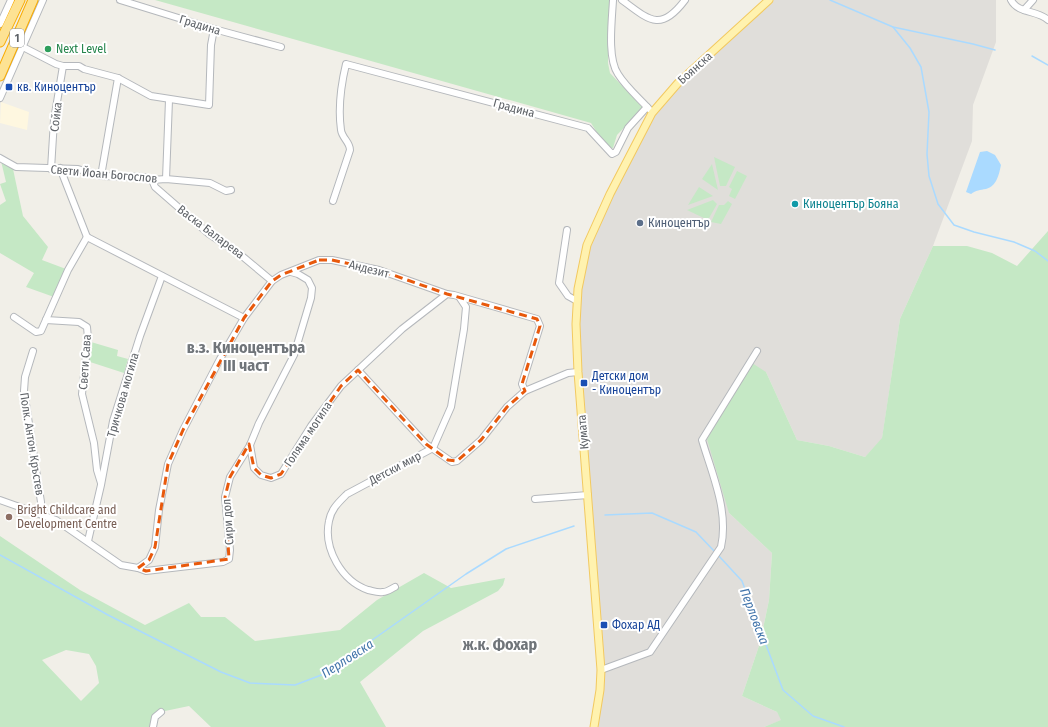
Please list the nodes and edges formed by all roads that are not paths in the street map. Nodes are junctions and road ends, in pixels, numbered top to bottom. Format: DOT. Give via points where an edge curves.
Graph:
graph roads {
  1 [pos="11,0"];
  2 [pos="20,0"];
  3 [pos="33,0"];
  4 [pos="43,0"];
  5 [pos="120,0"];
  6 [pos="613,0"];
  7 [pos="622,0"];
  8 [pos="685,0"];
  9 [pos="769,0"];
  10 [pos="1011,0"];
  11 [pos="1033,0"];
  12 [pos="1024,10"];
  13 [pos="1048,20"];
  14 [pos="0,24"];
  15 [pos="214,29"];
  16 [pos="0,42"];
  17 [pos="22,47"];
  18 [pos="281,47"];
  19 [pos="63,66"];
  20 [pos="0,76"];
  21 [pos="118,78"];
  22 [pos="0,98"];
  23 [pos="169,100"];
  24 [pos="650,110"];
  25 [pos="635,148"];
  26 [pos="0,158"];
  27 [pos="60,168"];
  28 [pos="51,169"];
  29 [pos="101,176"];
  30 [pos="166,179"];
  31 [pos="152,180"];
  32 [pos="231,190"];
  33 [pos="333,201"];
  34 [pos="567,230"];
  35 [pos="87,237"];
  36 [pos="291,272"];
  37 [pos="162,276"];
  38 [pos="272,282"];
  39 [pos="447,294"];
  40 [pos="460,298"];
  41 [pos="577,301"];
  42 [pos="14,316"];
  43 [pos="244,318"];
  44 [pos="46,320"];
  45 [pos="33,351"];
  46 [pos="757,351"];
  47 [pos="358,370"];
  48 [pos="578,372"];
  49 [pos="525,391"];
  50 [pos="250,445"];
  51 [pos="433,448"];
  52 [pos="101,485"];
  53 [pos="588,495"];
  54 [pos="535,499"];
  55 [pos="0,500"];
  56 [pos="40,514"];
  57 [pos="88,541"];
  58 [pos="138,568"];
  59 [pos="395,588"];
  60 [pos="601,670"];
  61 [pos="161,712"];
  62 [pos="153,727"];
  63 [pos="594,727"];
  1 -- 14 [label="street"];
  2 -- 16 [label="highway, 1"];
  3 -- 20 [label="highway, 1"];
  4 -- 17 [label="street"];
  5 -- 15 [label="street, Градина"];
  6 -- 24 [label="street" via="614,66 617,74"];
  7 -- 8 [label="street" via="654,20 663,20 676,12"];
  9 -- 24 [label="main road, Боянска"];
  10 -- 12 [label="street"];
  11 -- 12 [label="street"];
  12 -- 13 [label="street" via="1043,15"];
  15 -- 18 [label="street, Градина"];
  15 -- 23 [label="street" via="209,105"];
  17 -- 19 [label="street"];
  17 -- 22 [label="street"];
  19 -- 21 [label="street" via="78,66"];
  19 -- 28 [label="street, Сойка" via="54,120"];
  21 -- 23 [label="street" via="151,96"];
  21 -- 29 [label="street"];
  23 -- 30 [label="street"];
  24 -- 25 [label="main road, Боянска"];
  24 -- 33 [label="street, Градина" via="628,128 616,152 612,154 588,128 346,64 341,131 350,150"];
  25 -- 41 [label="main road, Кумата" via="599,215 587,245"];
  26 -- 28 [label="street, Свети Йоан Богослов" via="16,166"];
  27 -- 28 [label="street, Свети Йоан Богослов"];
  27 -- 29 [label="street, Свети Йоан Богослов" via="78,169"];
  27 -- 35 [label="street"];
  29 -- 31 [label="street, Свети Йоан Богослов" via="144,177"];
  30 -- 31 [label="street, Свети Йоан Богослов"];
  30 -- 32 [label="street, Свети Йоан Богослов" via="210,183 226,191"];
  31 -- 38 [label="street, Васка Баларева" via="155,187 209,234 242,256"];
  34 -- 41 [label="street" via="559,283 568,296"];
  35 -- 37 [label="street"];
  35 -- 44 [label="street" via="68,270"];
  36 -- 38 [label="street" via="281,275"];
  36 -- 39 [label="street, Андезит" via="319,260 332,260 379,270"];
  36 -- 50 [label="street" via="308,280 312,288 311,298 297,349"];
  37 -- 43 [label="street"];
  37 -- 52 [label="street, Тричкова могила" via="113,421"];
  38 -- 43 [label="street"];
  39 -- 40 [label="street"];
  39 -- 47 [label="street, Голяма могила" via="402,329"];
  40 -- 49 [label="street" via="537,319 540,326 522,384"];
  40 -- 51 [label="street" via="466,308 451,407"];
  41 -- 48 [label="main road, Кумата"];
  42 -- 44 [label="street" via="36,332 42,331"];
  43 -- 58 [label="street" via="200,396 168,464 155,547 149,560"];
  44 -- 52 [label="street, Свети Сава" via="79,322 87,327 82,394"];
  45 -- 56 [label="street, Полк. Антон Кръстев" via="25,377 24,391 41,502"];
  46 -- 60 [label="street" via="702,440 721,502 724,534 721,547 650,652"];
  47 -- 50 [label="street, Голяма могила" via="341,386 311,426 281,474 271,478 261,475 254,468"];
  47 -- 51 [label="street" via="426,444"];
  48 -- 49 [label="street, Детски мир" via="568,373"];
  48 -- 53 [label="main road, Кумата"];
  49 -- 51 [label="street, Детски мир" via="507,407 481,440 457,461 448,460"];
  50 -- 58 [label="street, Сири дол" via="230,478 225,496 229,559 146,571"];
  51 -- 59 [label="street, Детски мир" via="347,494 337,504 328,522 328,534 335,560 345,576 359,587 375,592"];
  52 -- 57 [label="street, Тричкова могила"];
  53 -- 54 [label="street"];
  53 -- 60 [label="main road, Кумата"];
  55 -- 56 [label="street"];
  56 -- 57 [label="street" via="56,520"];
  57 -- 58 [label="street" via="121,565"];
  60 -- 63 [label="main road, Кумата"];
  61 -- 62 [label="street" via="155,717"];
}
